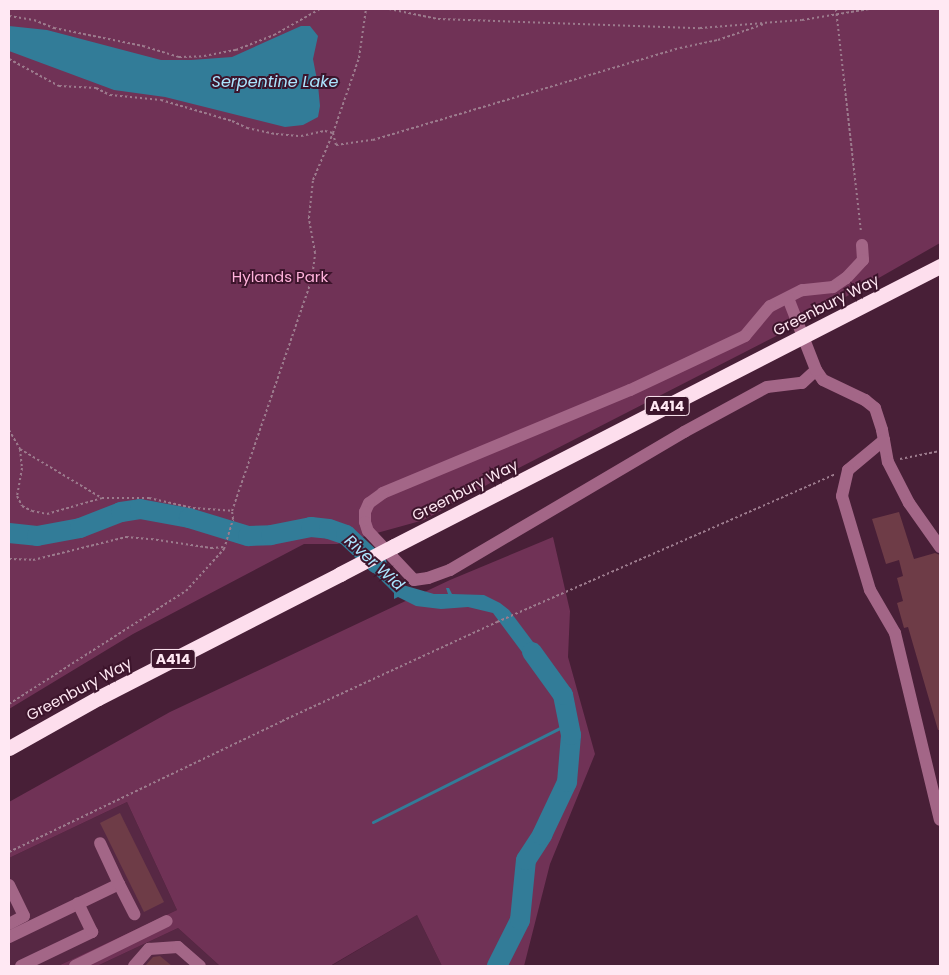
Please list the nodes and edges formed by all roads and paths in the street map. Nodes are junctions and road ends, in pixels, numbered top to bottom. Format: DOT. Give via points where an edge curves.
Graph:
graph roads {
  1 [pos="320,9"];
  2 [pos="365,9"];
  3 [pos="376,9"];
  4 [pos="388,9"];
  5 [pos="836,9"];
  6 [pos="869,9"];
  7 [pos="838,15"];
  8 [pos="9,16"];
  9 [pos="767,22"];
  10 [pos="9,59"];
  11 [pos="334,133"];
  12 [pos="862,245"];
  13 [pos="940,266"];
  14 [pos="788,298"];
  15 [pos="802,337"];
  16 [pos="816,370"];
  17 [pos="9,430"];
  18 [pos="884,440"];
  19 [pos="20,449"];
  20 [pos="848,470"];
  21 [pos="102,498"];
  22 [pos="232,511"];
  23 [pos="225,547"];
  24 [pos="940,547"];
  25 [pos="9,559"];
  26 [pos="9,704"];
  27 [pos="9,748"];
  28 [pos="940,820"];
  29 [pos="100,843"];
  30 [pos="9,852"];
  31 [pos="119,884"];
  32 [pos="9,885"];
  33 [pos="78,903"];
  34 [pos="134,914"];
  35 [pos="167,922"];
  36 [pos="9,924"];
  37 [pos="9,937"];
  38 [pos="21,966"];
  39 [pos="75,966"];
  40 [pos="134,966"];
  41 [pos="200,966"];
  1 -- 8 [label="path" via="274,35 236,50 179,58 142,46"];
  2 -- 3 [label="path"];
  2 -- 11 [label="path" via="359,58"];
  4 -- 9 [label="path" via="438,19 657,27 700,28"];
  5 -- 7 [label="path"];
  6 -- 7 [label="path"];
  7 -- 9 [label="path"];
  7 -- 12 [label="path"];
  9 -- 11 [label="path" via="718,40 680,48 373,140 336,145"];
  10 -- 11 [label="path" via="59,86 96,88 110,95 161,100 276,134"];
  11 -- 22 [label="path" via="313,180 309,218 315,253 312,279"];
  12 -- 14 [label="lane" via="863,260 834,287 802,290"];
  13 -- 15 [label="highway, Greenbury Way / A414"];
  14 -- 15 [label="lane"];
  14 -- 16 [label="lane" via="770,306 745,336 630,390 383,493 369,503 365,512 368,531 414,580 428,578 459,565 684,432 767,387 802,382"];
  15 -- 16 [label="lane"];
  15 -- 27 [label="highway, Greenbury Way / A414, bridge" via="98,698"];
  16 -- 18 [label="lane" via="823,380 875,408"];
  17 -- 19 [label="path"];
  18 -- 20 [label="lane"];
  18 -- 24 [label="lane" via="888,462 908,504"];
  19 -- 21 [label="path"];
  19 -- 21 [label="path" via="22,468 17,496 22,506 47,514"];
  20 -- 28 [label="lane" via="842,496 844,510 870,590 895,633"];
  20 -- 30 [label="path" via="497,622"];
  21 -- 22 [label="path" via="149,498 193,508"];
  22 -- 23 [label="path" via="233,520"];
  23 -- 25 [label="path" via="126,537 32,560"];
  23 -- 26 [label="path" via="186,591"];
  29 -- 31 [label="lane"];
  31 -- 33 [label="lane"];
  31 -- 34 [label="lane"];
  32 -- 36 [label="lane" via="24,916"];
  33 -- 37 [label="lane"];
  33 -- 38 [label="lane" via="92,932"];
  35 -- 39 [label="lane"];
  40 -- 41 [label="lane" via="148,949 178,947"];
}
